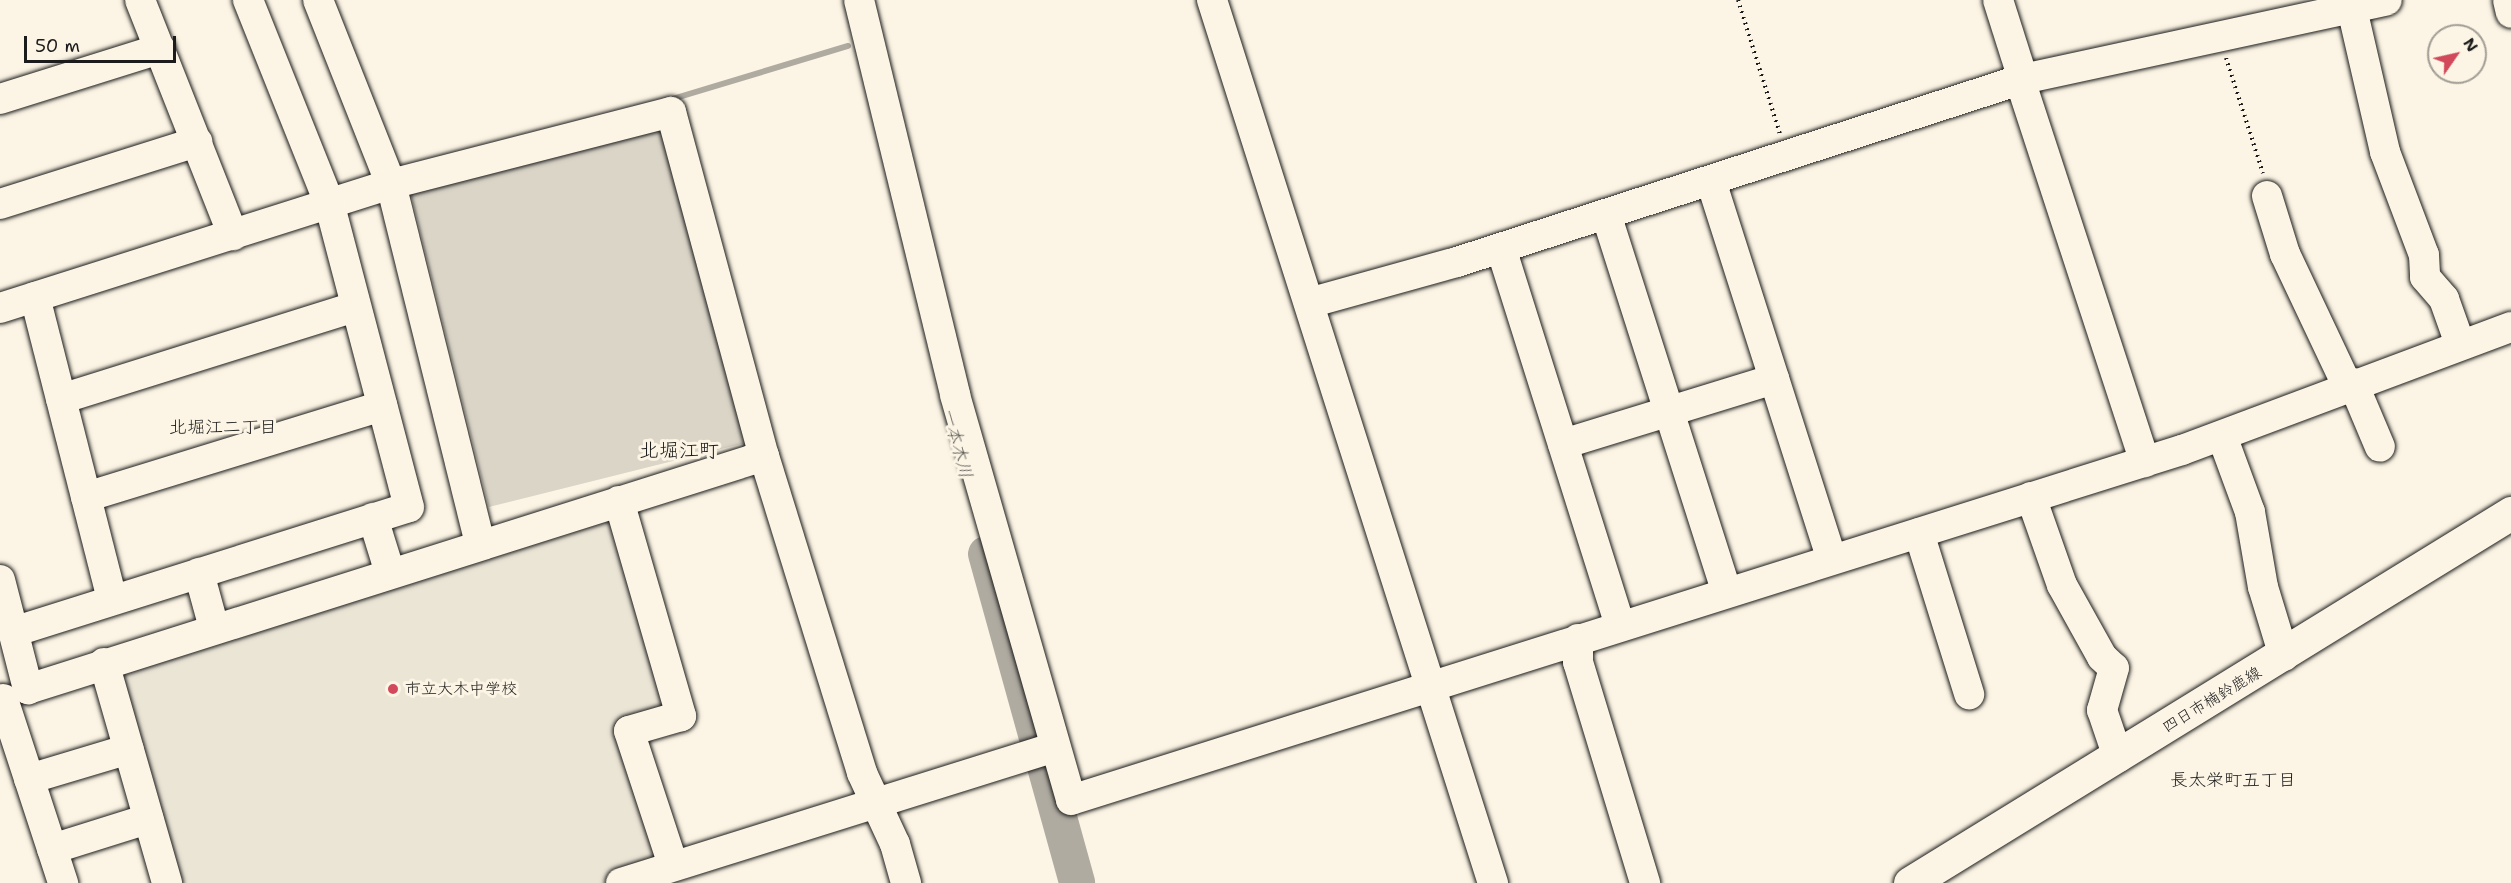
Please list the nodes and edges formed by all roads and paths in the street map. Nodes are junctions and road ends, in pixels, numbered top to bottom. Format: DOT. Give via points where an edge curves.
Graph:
graph roads {
  1 [pos="140,0"];
  2 [pos="248,0"];
  3 [pos="318,0"];
  4 [pos="859,0"];
  5 [pos="1193,0"];
  6 [pos="1738,0"];
  7 [pos="1998,0"];
  8 [pos="2387,0"];
  9 [pos="2508,0"];
  10 [pos="2351,4"];
  11 [pos="1220,9"];
  12 [pos="2511,14"];
  13 [pos="2220,40"];
  14 [pos="159,49"];
  15 [pos="2022,79"];
  16 [pos="0,99"];
  17 [pos="197,142"];
  18 [pos="1786,153"];
  19 [pos="388,178"];
  20 [pos="1711,181"];
  21 [pos="2267,196"];
  22 [pos="0,204"];
  23 [pos="330,205"];
  24 [pos="1606,214"];
  25 [pos="233,235"];
  26 [pos="1501,248"];
  27 [pos="35,297"];
  28 [pos="1309,303"];
  29 [pos="355,307"];
  30 [pos="0,308"];
  31 [pos="2511,327"];
  32 [pos="2460,344"];
  33 [pos="1774,379"];
  34 [pos="2350,384"];
  35 [pos="61,399"];
  36 [pos="382,406"];
  37 [pos="1668,412"];
  38 [pos="2222,436"];
  39 [pos="1563,444"];
  40 [pos="2380,447"];
  41 [pos="764,456"];
  42 [pos="2145,462"];
  43 [pos="2031,497"];
  44 [pos="86,498"];
  45 [pos="619,501"];
  46 [pos="2511,513"];
  47 [pos="373,518"];
  48 [pos="1919,533"];
  49 [pos="480,544"];
  50 [pos="1831,557"];
  51 [pos="199,573"];
  52 [pos="390,573"];
  53 [pos="0,580"];
  54 [pos="1726,591"];
  55 [pos="112,599"];
  56 [pos="1620,625"];
  57 [pos="214,628"];
  58 [pos="13,632"];
  59 [pos="1578,639"];
  60 [pos="2284,656"];
  61 [pos="104,663"];
  62 [pos="1431,686"];
  63 [pos="1969,694"];
  64 [pos="10,696"];
  65 [pos="1055,747"];
  66 [pos="129,749"];
  67 [pos="2118,757"];
  68 [pos="29,780"];
  69 [pos="877,801"];
  70 [pos="148,819"];
  71 [pos="52,849"];
  72 [pos="673,865"];
  73 [pos="63,883"];
  74 [pos="167,883"];
  75 [pos="621,883"];
  76 [pos="906,883"];
  77 [pos="1493,883"];
  78 [pos="1645,883"];
  79 [pos="1910,883"];
  1 -- 14 [label="street"];
  2 -- 23 [label="street"];
  3 -- 19 [label="street"];
  4 -- 65 [label="street" via="955,395"];
  5 -- 11 [label="street"];
  6 -- 18 [label="path"];
  7 -- 15 [label="street"];
  8 -- 10 [label="street"];
  9 -- 12 [label="street"];
  10 -- 13 [label="street"];
  10 -- 32 [label="street" via="2385,152 2424,255 2425,277 2444,299"];
  11 -- 28 [label="street"];
  13 -- 15 [label="street"];
  13 -- 21 [label="path"];
  14 -- 16 [label="street"];
  14 -- 17 [label="street"];
  15 -- 18 [label="street"];
  15 -- 42 [label="street"];
  17 -- 22 [label="street"];
  17 -- 25 [label="street"];
  18 -- 20 [label="street"];
  19 -- 23 [label="street"];
  19 -- 41 [label="street" via="671,112"];
  19 -- 49 [label="street"];
  20 -- 24 [label="street"];
  20 -- 33 [label="street"];
  21 -- 34 [label="street" via="2285,254"];
  23 -- 25 [label="street"];
  23 -- 29 [label="street"];
  24 -- 26 [label="street"];
  24 -- 37 [label="street"];
  25 -- 27 [label="street"];
  26 -- 28 [label="street"];
  26 -- 39 [label="street"];
  27 -- 30 [label="street"];
  27 -- 35 [label="street"];
  28 -- 62 [label="street"];
  29 -- 35 [label="street"];
  29 -- 36 [label="street"];
  31 -- 32 [label="street"];
  32 -- 34 [label="street"];
  33 -- 37 [label="street"];
  33 -- 50 [label="street"];
  34 -- 38 [label="street"];
  34 -- 40 [label="street"];
  35 -- 44 [label="street"];
  36 -- 44 [label="street"];
  36 -- 47 [label="street" via="409,507"];
  37 -- 39 [label="street"];
  37 -- 54 [label="street"];
  38 -- 42 [label="street"];
  38 -- 60 [label="street" via="2250,512 2263,587"];
  39 -- 56 [label="street"];
  41 -- 45 [label="street"];
  41 -- 69 [label="street" via="862,773"];
  42 -- 43 [label="street"];
  43 -- 48 [label="street"];
  43 -- 67 [label="street" via="2062,585 2102,657 2114,668 2102,710"];
  44 -- 55 [label="street"];
  45 -- 49 [label="street"];
  45 -- 72 [label="street" via="681,716 629,731"];
  46 -- 60 [label="main road, 四日市楠鈴鹿線"];
  47 -- 51 [label="street"];
  47 -- 52 [label="street"];
  48 -- 50 [label="street"];
  48 -- 63 [label="street"];
  49 -- 52 [label="street"];
  50 -- 54 [label="street"];
  51 -- 55 [label="street"];
  51 -- 57 [label="street"];
  52 -- 57 [label="street"];
  53 -- 58 [label="street"];
  54 -- 56 [label="street"];
  55 -- 58 [label="street"];
  56 -- 59 [label="street"];
  57 -- 61 [label="street"];
  58 -- 64 [label="street"];
  59 -- 62 [label="street"];
  59 -- 78 [label="street" via="1578,662"];
  60 -- 67 [label="main road, 四日市楠鈴鹿線"];
  61 -- 64 [label="street"];
  61 -- 66 [label="street"];
  62 -- 65 [label="street" via="1071,800"];
  62 -- 77 [label="street"];
  64 -- 68 [label="street"];
  65 -- 69 [label="street"];
  66 -- 68 [label="street"];
  66 -- 70 [label="street"];
  67 -- 79 [label="main road, 四日市楠鈴鹿線"];
  68 -- 71 [label="street"];
  69 -- 72 [label="street"];
  69 -- 76 [label="street"];
  70 -- 71 [label="street"];
  70 -- 74 [label="street"];
  71 -- 73 [label="street"];
  72 -- 75 [label="street"];
}
